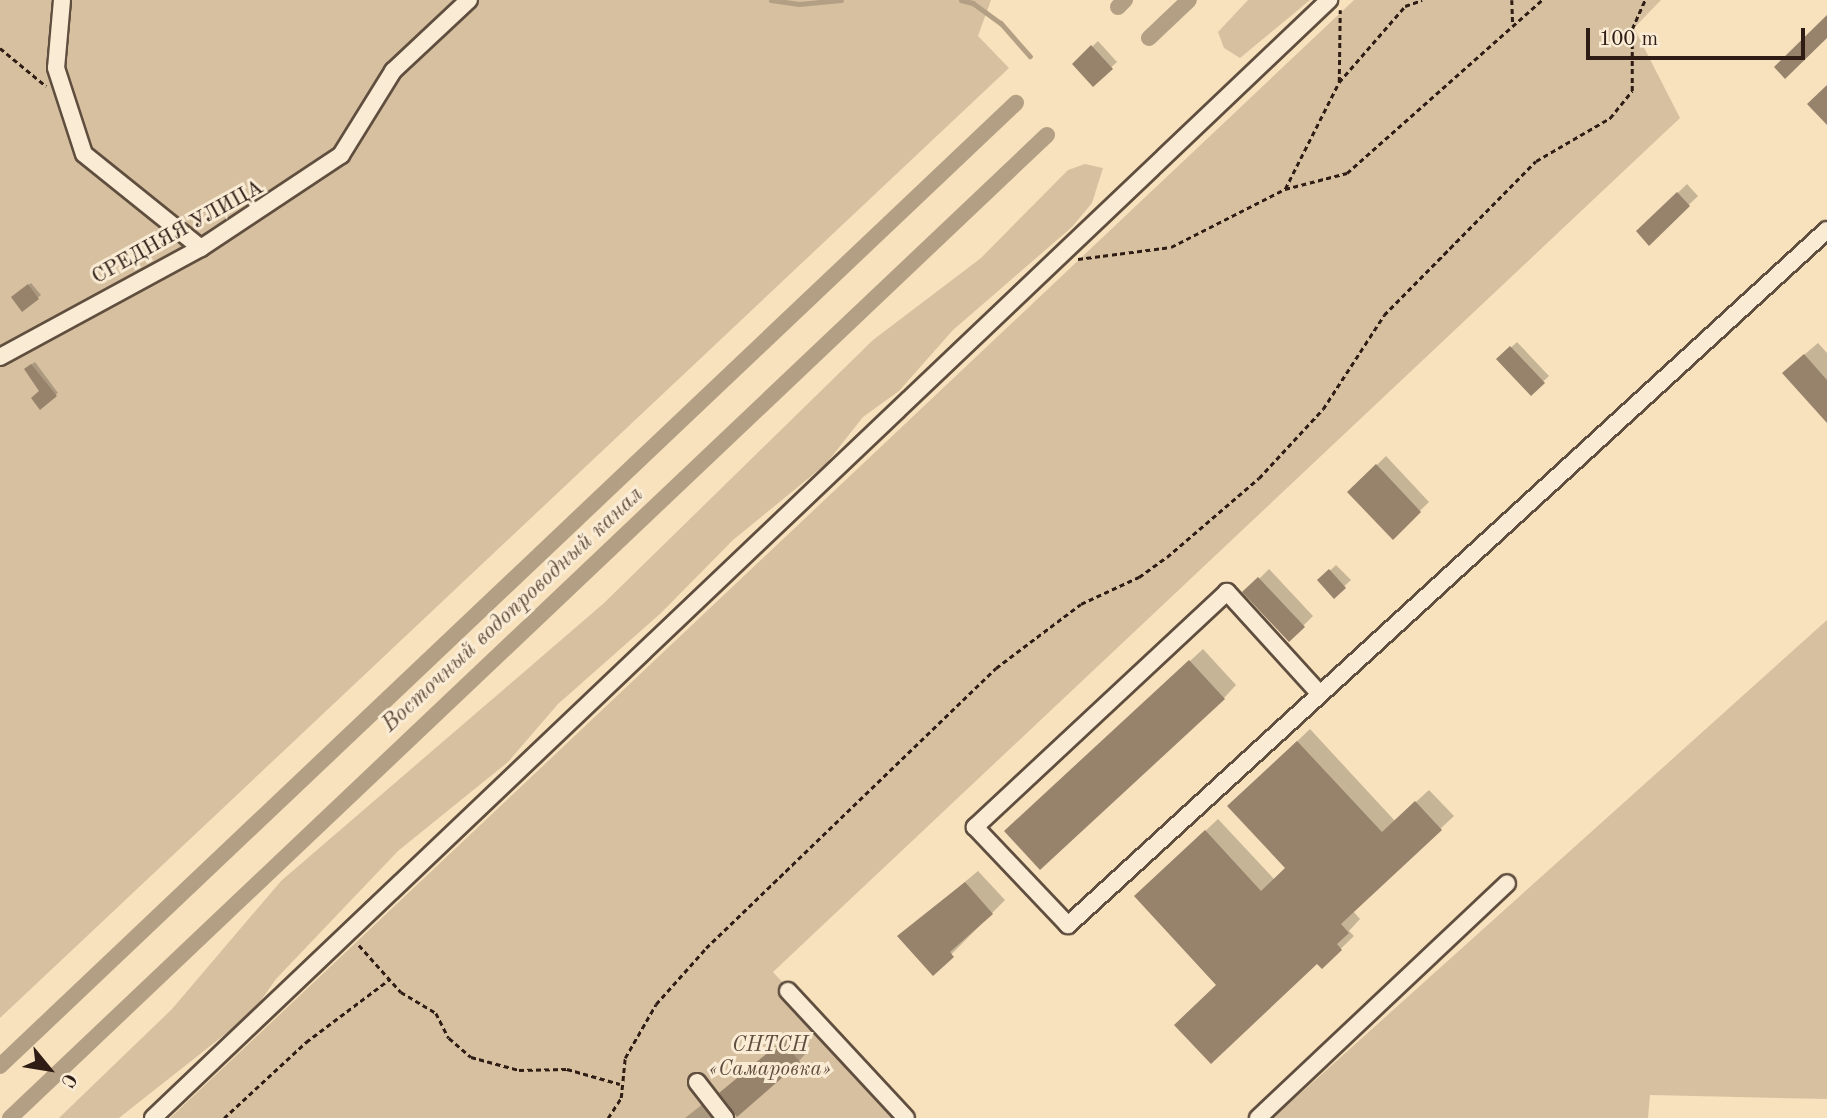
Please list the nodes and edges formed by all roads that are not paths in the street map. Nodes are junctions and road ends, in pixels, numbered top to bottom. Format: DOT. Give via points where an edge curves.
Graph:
graph roads {
  1 [pos="62,0"];
  2 [pos="469,0"];
  3 [pos="1329,0"];
  4 [pos="1827,230"];
  5 [pos="201,248"];
  6 [pos="0,357"];
  7 [pos="1319,693"];
  8 [pos="1507,883"];
  9 [pos="788,991"];
  10 [pos="697,1082"];
  11 [pos="153,1118"];
  12 [pos="725,1118"];
  13 [pos="906,1118"];
  14 [pos="1258,1118"];
  1 -- 5 [label="street" via="56,68 85,154"];
  2 -- 5 [label="street, СРЕДНЯЯ УЛИЦА" via="393,71 341,155"];
  3 -- 11 [label="street"];
  4 -- 7 [label="street"];
  5 -- 6 [label="street, СРЕДНЯЯ УЛИЦА"];
  7 -- 7 [label="street" via="1068,925 975,827 1227,592"];
  8 -- 14 [label="street"];
  9 -- 13 [label="street"];
  10 -- 12 [label="street"];
}
